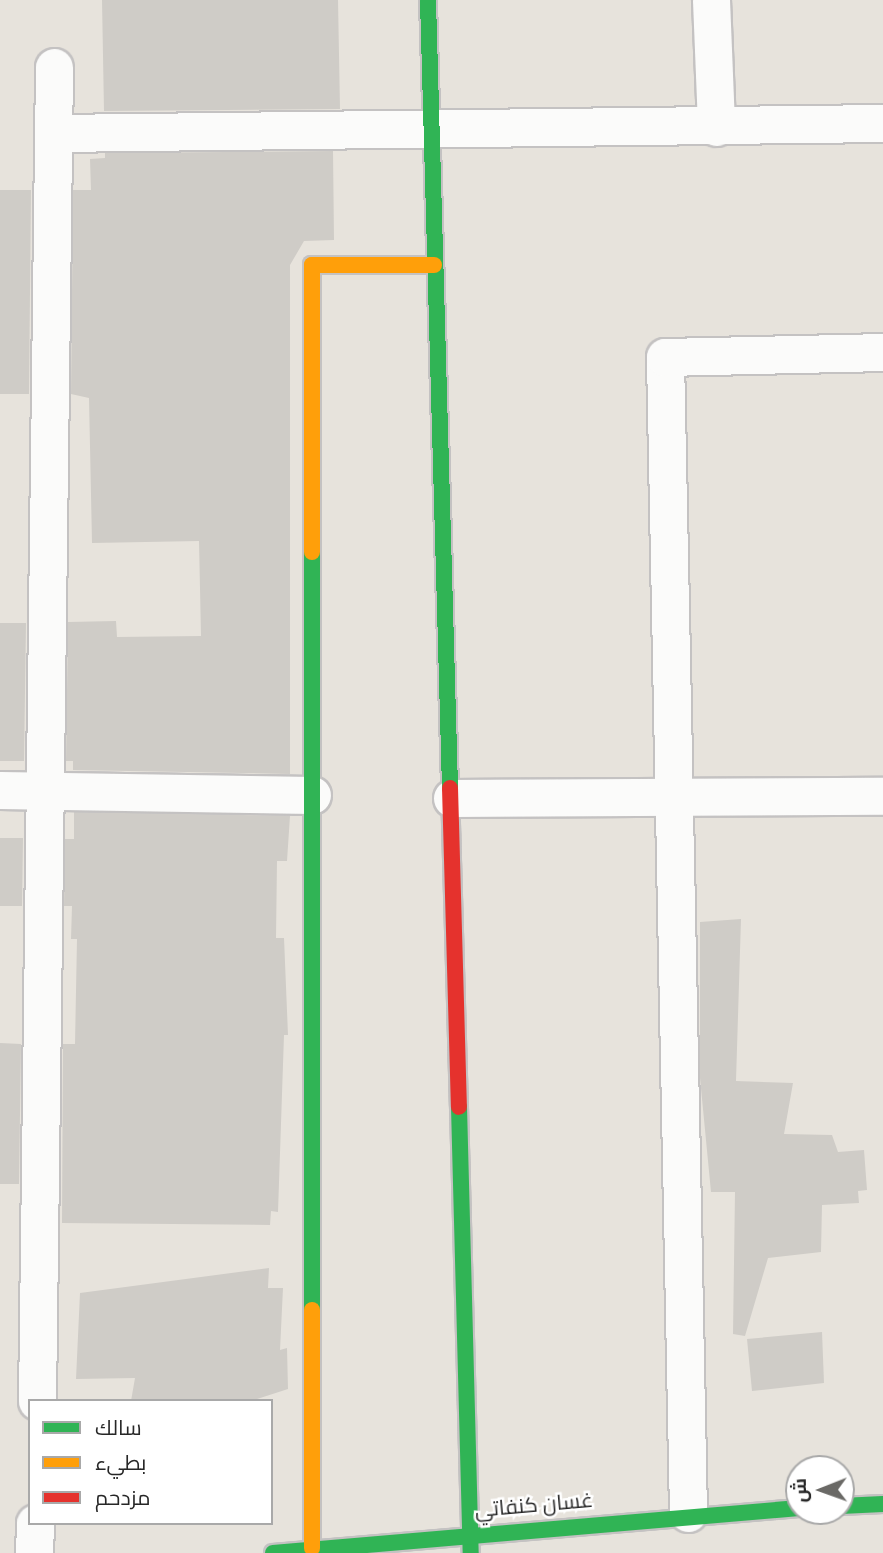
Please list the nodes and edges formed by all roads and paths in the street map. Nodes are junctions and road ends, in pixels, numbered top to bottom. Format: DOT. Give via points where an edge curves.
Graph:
graph roads {
  1 [pos="428,0"];
  2 [pos="711,0"];
  3 [pos="54,67"];
  4 [pos="883,123"];
  5 [pos="716,127"];
  6 [pos="54,132"];
  7 [pos="431,132"];
  8 [pos="433,265"];
  9 [pos="883,352"];
  10 [pos="0,790"];
  11 [pos="47,790"];
  12 [pos="312,795"];
  13 [pos="674,796"];
  14 [pos="883,796"];
  15 [pos="452,798"];
  16 [pos="37,1399"];
  17 [pos="883,1504"];
  18 [pos="855,1505"];
  19 [pos="785,1509"];
  20 [pos="688,1513"];
  21 [pos="35,1525"];
  22 [pos="469,1534"];
  23 [pos="312,1548"];
  24 [pos="34,1553"];
  25 [pos="273,1553"];
  26 [pos="471,1553"];
  1 -- 7 [label="street"];
  2 -- 5 [label="street"];
  3 -- 6 [label="street"];
  4 -- 5 [label="street"];
  5 -- 7 [label="street"];
  6 -- 7 [label="street"];
  6 -- 11 [label="street"];
  7 -- 8 [label="street"];
  8 -- 12 [label="street" via="312,265"];
  8 -- 15 [label="street"];
  9 -- 13 [label="street" via="665,356"];
  10 -- 11 [label="street"];
  11 -- 12 [label="street"];
  11 -- 16 [label="street"];
  12 -- 23 [label="street"];
  13 -- 14 [label="street"];
  13 -- 15 [label="street"];
  13 -- 20 [label="street"];
  15 -- 22 [label="street"];
  17 -- 18 [label="street"];
  19 -- 20 [label="street, غسان كنفاتي"];
  20 -- 22 [label="street, غسان كنفاتي"];
  21 -- 24 [label="street"];
  22 -- 23 [label="street, غسان كنفاتي"];
  22 -- 26 [label="street"];
  23 -- 25 [label="street, غسان كنفاتي"];
}
